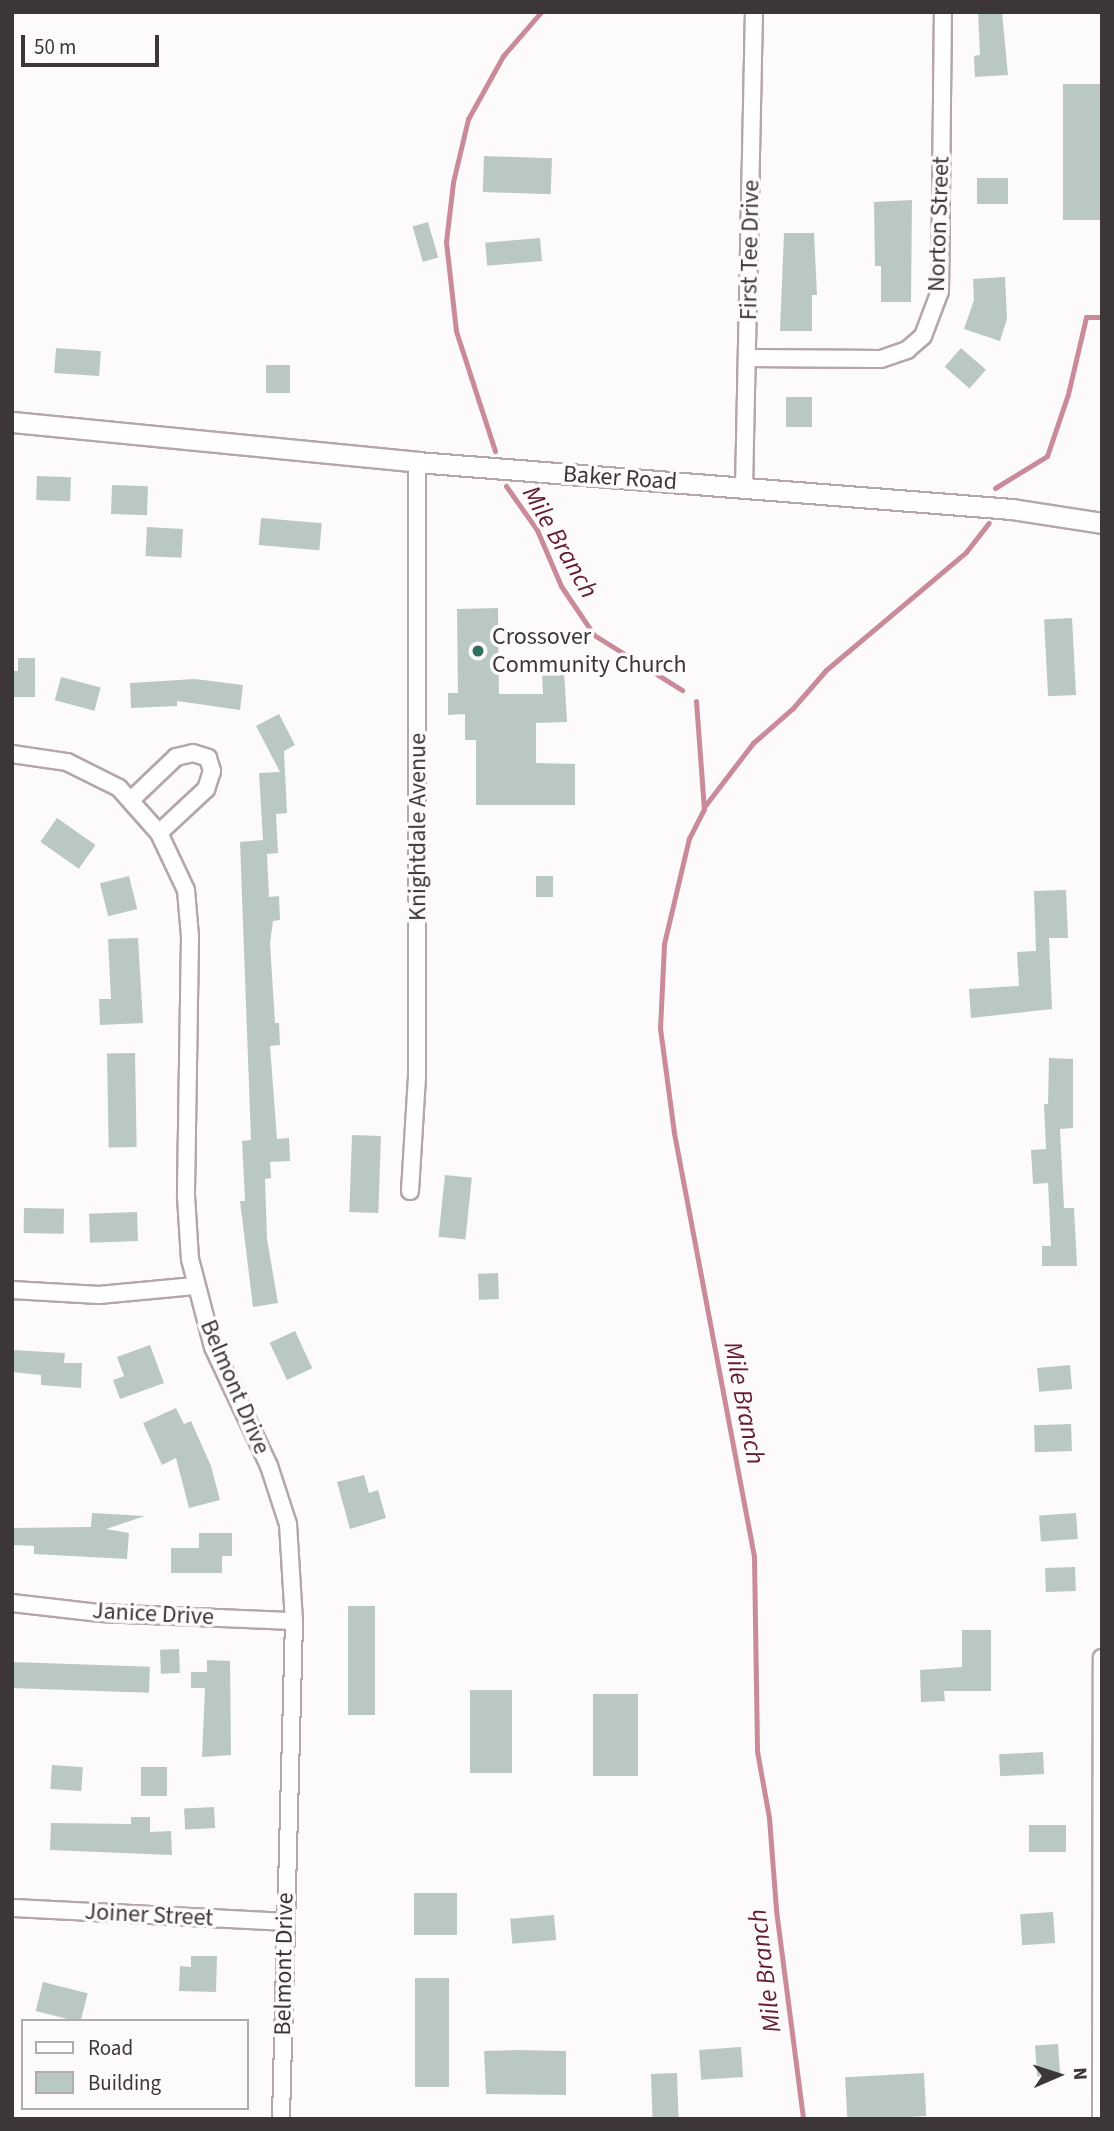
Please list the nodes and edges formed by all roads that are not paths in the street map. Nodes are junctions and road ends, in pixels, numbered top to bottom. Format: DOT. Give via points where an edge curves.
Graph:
graph roads {
  1 [pos="754,12"];
  2 [pos="943,12"];
  3 [pos="748,358"];
  4 [pos="12,422"];
  5 [pos="417,462"];
  6 [pos="744,488"];
  7 [pos="1102,523"];
  8 [pos="12,754"];
  9 [pos="131,800"];
  10 [pos="159,833"];
  11 [pos="410,1191"];
  12 [pos="195,1286"];
  13 [pos="12,1290"];
  14 [pos="12,1603"];
  15 [pos="294,1620"];
  16 [pos="1102,1658"];
  17 [pos="1102,1697"];
  18 [pos="12,1908"];
  19 [pos="285,1922"];
  20 [pos="281,2119"];
  21 [pos="1101,2119"];
  1 -- 3 [label="street, First Tee Drive"];
  2 -- 3 [label="street, Norton Street" via="940,291 923,336 907,350 881,359"];
  3 -- 6 [label="street, First Tee Drive"];
  4 -- 5 [label="street, Baker Road"];
  5 -- 6 [label="street, Baker Road"];
  5 -- 11 [label="street, Knightdale Avenue" via="417,1075"];
  6 -- 7 [label="street, Baker Road" via="1012,509"];
  8 -- 9 [label="street, Belmont Drive" via="40,756 95,773"];
  9 -- 10 [label="street, Belmont Drive"];
  9 -- 10 [label="street" via="176,757 193,753 208,758 212,771 206,789"];
  10 -- 12 [label="street, Belmont Drive" via="186,890 190,937 186,1196"];
  12 -- 13 [label="street" via="99,1295"];
  12 -- 15 [label="street, Belmont Drive" via="213,1347 269,1466 288,1524"];
  14 -- 15 [label="street, Janice Drive" via="100,1613"];
  15 -- 19 [label="street, Belmont Drive"];
  16 -- 17 [label="street"];
  17 -- 21 [label="street"];
  18 -- 19 [label="street, Joiner Street"];
  19 -- 20 [label="street, Belmont Drive"];
}
